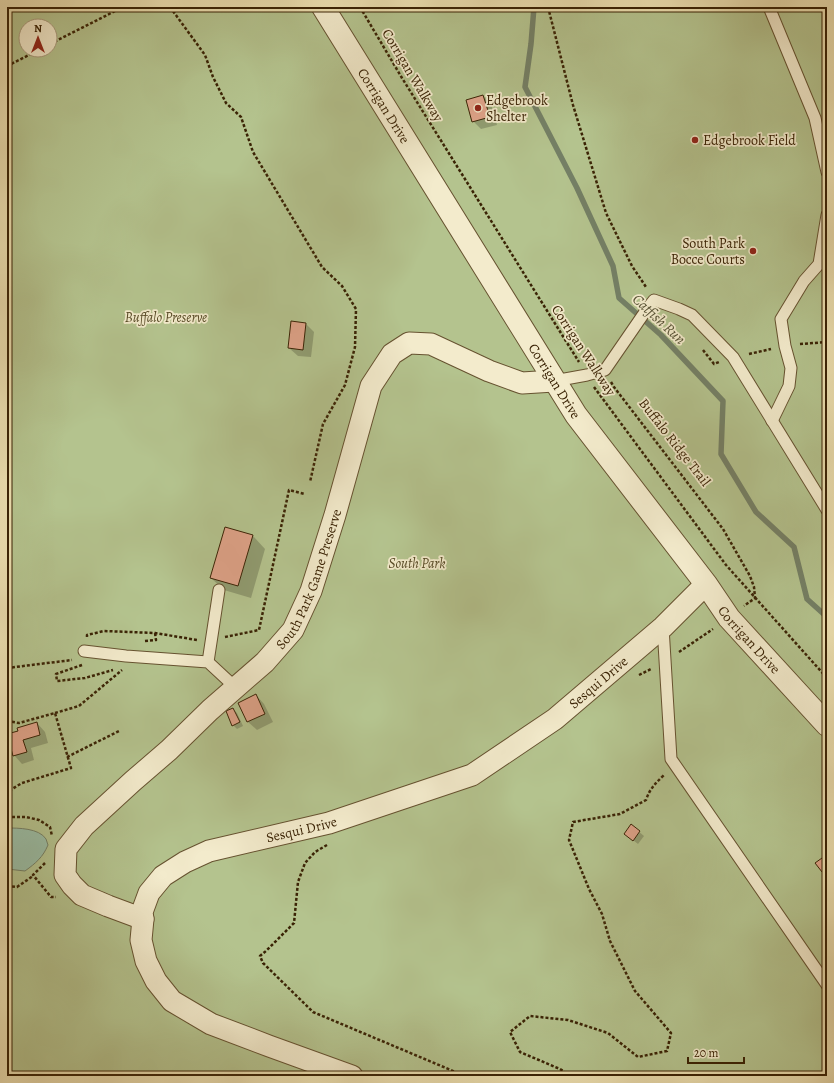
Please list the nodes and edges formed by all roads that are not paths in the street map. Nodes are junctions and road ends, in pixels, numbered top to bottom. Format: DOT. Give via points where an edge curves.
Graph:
graph roads {
  1 [pos="323,7"];
  2 [pos="769,7"];
  3 [pos="827,172"];
  4 [pos="827,215"];
  5 [pos="554,381"];
  6 [pos="772,421"];
  7 [pos="827,510"];
  8 [pos="706,584"];
  9 [pos="219,590"];
  10 [pos="663,627"];
  11 [pos="83,655"];
  12 [pos="208,662"];
  13 [pos="236,688"];
  14 [pos="827,725"];
  15 [pos="143,918"];
  16 [pos="827,985"];
  17 [pos="352,1076"];
  1 -- 5 [label="street, Corrigan Drive"];
  2 -- 3 [label="lane" via="815,118"];
  4 -- 6 [label="lane" via="819,264 804,281 781,320 791,368 789,386"];
  5 -- 6 [label="lane" via="605,370 654,300 692,315 733,357"];
  5 -- 8 [label="street, Corrigan Drive" via="576,415"];
  5 -- 13 [label="street, South Park Game Preserve" via="522,383 431,344 409,343 392,354 371,386 335,515 313,583 293,630 265,662"];
  6 -- 7 [label="lane"];
  8 -- 10 [label="street, Sesqui Drive"];
  8 -- 14 [label="street, Corrigan Drive" via="729,618"];
  9 -- 12 [label="lane"];
  10 -- 15 [label="street, Sesqui Drive" via="555,719 472,775 329,823 209,851 163,876 150,893 142,912"];
  10 -- 16 [label="lane" via="671,759"];
  11 -- 12 [label="lane"];
  12 -- 13 [label="lane"];
  13 -- 15 [label="street, South Park Game Preserve" via="84,826 66,848 65,875 82,895"];
  15 -- 17 [label="street, Sesqui Drive" via="141,940 146,961 156,981 172,1001 211,1024"];
}
